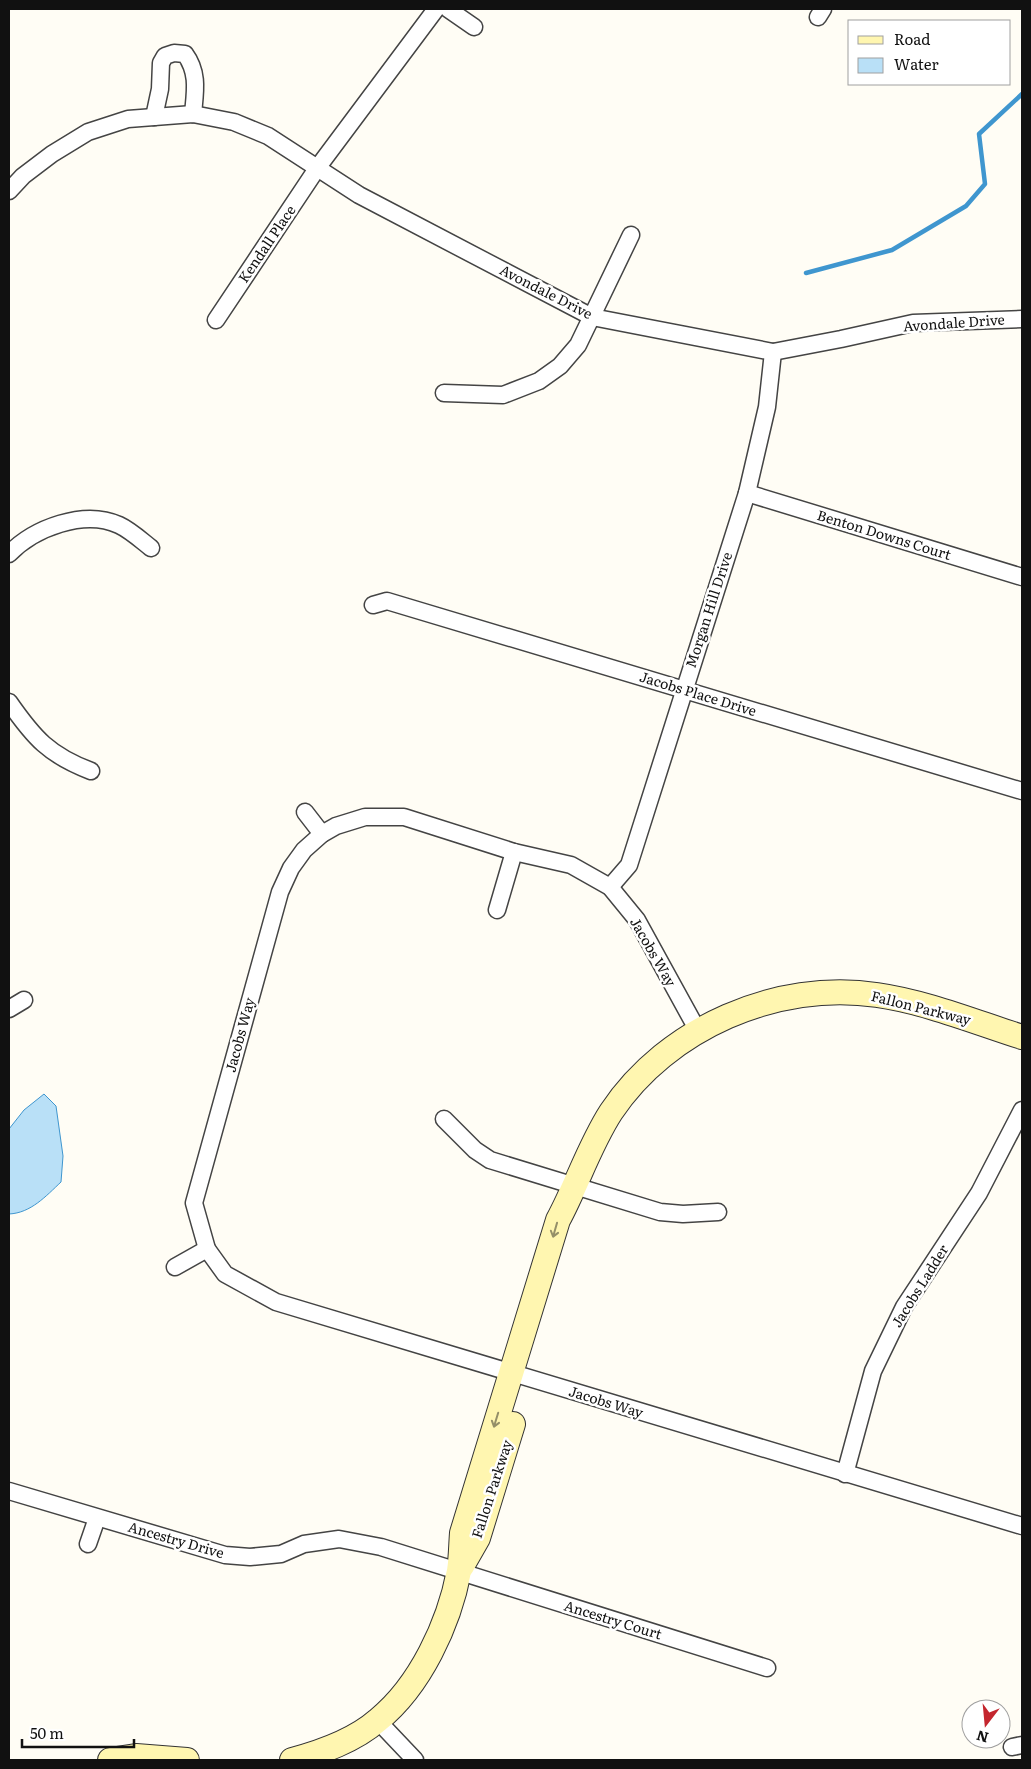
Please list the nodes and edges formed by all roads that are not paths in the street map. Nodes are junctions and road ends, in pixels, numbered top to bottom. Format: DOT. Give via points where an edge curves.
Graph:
graph roads {
  1 [pos="436,9"];
  2 [pos="448,9"];
  3 [pos="474,27"];
  4 [pos="193,114"];
  5 [pos="154,117"];
  6 [pos="318,167"];
  7 [pos="9,191"];
  8 [pos="632,235"];
  9 [pos="592,317"];
  10 [pos="1022,319"];
  11 [pos="216,320"];
  12 [pos="773,352"];
  13 [pos="444,394"];
  14 [pos="747,493"];
  15 [pos="151,548"];
  16 [pos="9,554"];
  17 [pos="1022,576"];
  18 [pos="373,605"];
  19 [pos="683,690"];
  20 [pos="11,712"];
  21 [pos="91,771"];
  22 [pos="1022,791"];
  23 [pos="305,812"];
  24 [pos="322,834"];
  25 [pos="514,852"];
  26 [pos="610,887"];
  27 [pos="497,910"];
  28 [pos="24,1000"];
  29 [pos="9,1010"];
  30 [pos="698,1031"];
  31 [pos="1022,1037"];
  32 [pos="1022,1110"];
  33 [pos="444,1119"];
  34 [pos="576,1187"];
  35 [pos="718,1212"];
  36 [pos="206,1249"];
  37 [pos="175,1267"];
  38 [pos="519,1376"];
  39 [pos="846,1474"];
  40 [pos="9,1491"];
  41 [pos="97,1518"];
  42 [pos="1022,1526"];
  43 [pos="88,1544"];
  44 [pos="459,1572"];
  45 [pos="767,1668"];
  46 [pos="378,1720"];
  47 [pos="110,1760"];
  48 [pos="187,1760"];
  49 [pos="292,1760"];
  50 [pos="415,1760"];
  1 -- 6 [label="street"];
  2 -- 3 [label="street"];
  4 -- 5 [label="street, Avondale Drive"];
  4 -- 5 [label="street" via="196,77 185,54 174,53 164,56 161,63"];
  4 -- 6 [label="street, Avondale Drive" via="234,122 268,136"];
  5 -- 7 [label="street, Avondale Drive" via="128,119 88,132 52,154"];
  6 -- 9 [label="street, Avondale Drive" via="359,195"];
  6 -- 11 [label="street, Kendall Place"];
  8 -- 9 [label="street"];
  9 -- 12 [label="street, Avondale Drive"];
  9 -- 13 [label="street" via="578,345 560,366 539,382 503,395"];
  10 -- 12 [label="street, Avondale Drive" via="913,323"];
  12 -- 14 [label="street, Morgan Hill Drive" via="767,407"];
  14 -- 17 [label="street, Benton Downs Court"];
  14 -- 19 [label="street, Morgan Hill Drive"];
  15 -- 16 [label="street" via="120,526 98,518 69,522 42,532"];
  18 -- 19 [label="street, Jacobs Place Drive" via="388,601"];
  19 -- 22 [label="street, Jacobs Place Drive"];
  19 -- 26 [label="street, Morgan Hill Drive" via="629,865"];
  20 -- 21 [label="street" via="49,751 65,762"];
  23 -- 24 [label="street"];
  24 -- 25 [label="street, Jacobs Way" via="365,817 404,817"];
  24 -- 36 [label="street, Jacobs Way" via="304,850 291,868 277,901 194,1203"];
  25 -- 26 [label="street, Jacobs Way" via="571,865"];
  25 -- 27 [label="street"];
  26 -- 30 [label="street, Jacobs Way" via="637,920"];
  28 -- 29 [label="street"];
  30 -- 31 [label="street, Fallon Parkway" via="742,1010 789,996 840,992 878,995 920,1005"];
  30 -- 34 [label="street, Fallon Parkway" via="656,1060 630,1088 597,1137"];
  32 -- 39 [label="street, Jacobs Ladder" via="979,1193 904,1307 877,1363"];
  33 -- 34 [label="street" via="475,1150 490,1160"];
  34 -- 35 [label="street" via="660,1212"];
  34 -- 38 [label="street, Fallon Parkway" via="573,1225"];
  36 -- 37 [label="street"];
  36 -- 38 [label="street, Jacobs Way" via="225,1274 276,1302"];
  38 -- 39 [label="street, Jacobs Way"];
  38 -- 44 [label="street, Fallon Parkway" via="478,1538"];
  39 -- 42 [label="street, Jacobs Way"];
  40 -- 41 [label="street, Ancestry Drive"];
  41 -- 43 [label="street"];
  41 -- 44 [label="street, Ancestry Drive" via="225,1555 281,1554 304,1544 339,1539"];
  44 -- 45 [label="street, Ancestry Court"];
  44 -- 46 [label="street, Fallon Parkway" via="433,1649 409,1688"];
  46 -- 49 [label="street, Fallon Parkway" via="323,1752"];
  46 -- 50 [label="street"];
  47 -- 48 [label="street" via="136,1756"];
}
